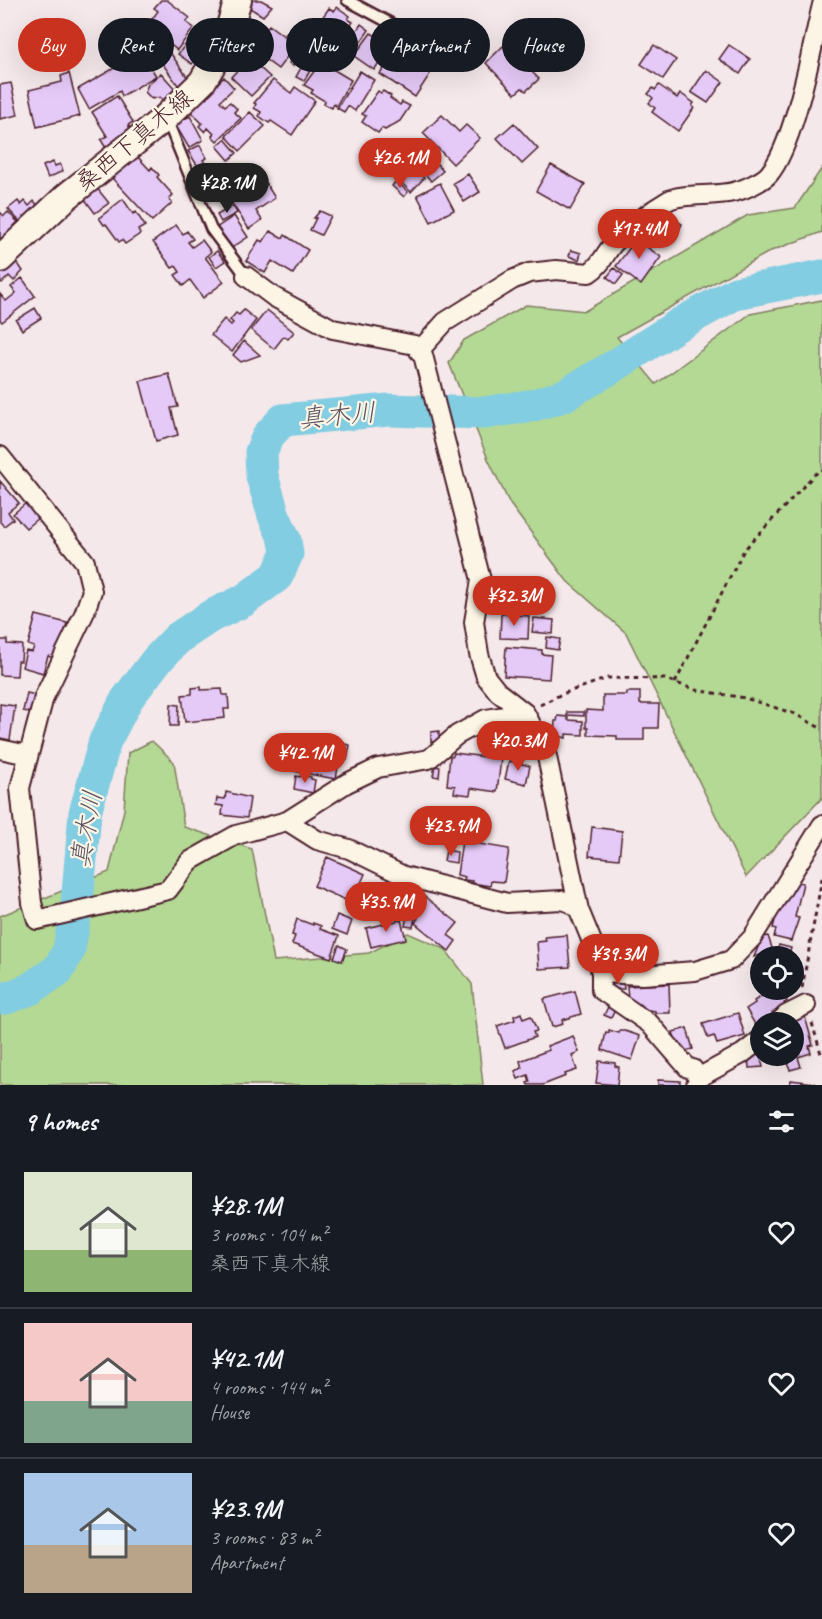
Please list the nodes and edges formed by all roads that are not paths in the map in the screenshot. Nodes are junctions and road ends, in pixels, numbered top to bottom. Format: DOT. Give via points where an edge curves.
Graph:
graph roads {
  1 [pos="238,0"];
  2 [pos="347,0"];
  3 [pos="822,5"];
  4 [pos="381,18"];
  5 [pos="166,117"];
  6 [pos="0,259"];
  7 [pos="246,276"];
  8 [pos="419,351"];
  9 [pos="0,456"];
  10 [pos="525,713"];
  11 [pos="0,749"];
  12 [pos="28,755"];
  13 [pos="287,821"];
  14 [pos="822,825"];
  15 [pos="579,910"];
  16 [pos="601,973"];
  17 [pos="806,1005"];
  18 [pos="792,1012"];
  19 [pos="750,1048"];
  20 [pos="698,1082"];
  1 -- 5 [label="main road, 桑西下真木線" via="224,45 202,82"];
  2 -- 4 [label="lane"];
  3 -- 8 [label="street" via="787,139 768,175 738,191 673,198 613,244 603,261 589,273 556,270 529,273 512,280 445,322"];
  5 -- 6 [label="main road, 桑西下真木線" via="66,197"];
  5 -- 7 [label="lane" via="211,229"];
  7 -- 8 [label="street" via="274,297 333,329 415,345"];
  8 -- 10 [label="street" via="481,580 474,621 479,654 486,677"];
  9 -- 12 [label="street" via="85,562 92,591 44,697"];
  10 -- 13 [label="street" via="486,718 457,735 429,759 378,768"];
  10 -- 15 [label="street" via="546,752"];
  11 -- 12 [label="street"];
  12 -- 13 [label="street" via="20,788 37,920 168,890 190,861 236,835"];
  13 -- 15 [label="street" via="318,840 349,849 404,876 507,903 562,900"];
  14 -- 16 [label="street" via="752,938 731,960 695,971"];
  15 -- 16 [label="street"];
  16 -- 20 [label="street" via="601,990 650,1024 693,1069"];
  17 -- 18 [label="street"];
  19 -- 20 [label="street"];
}
